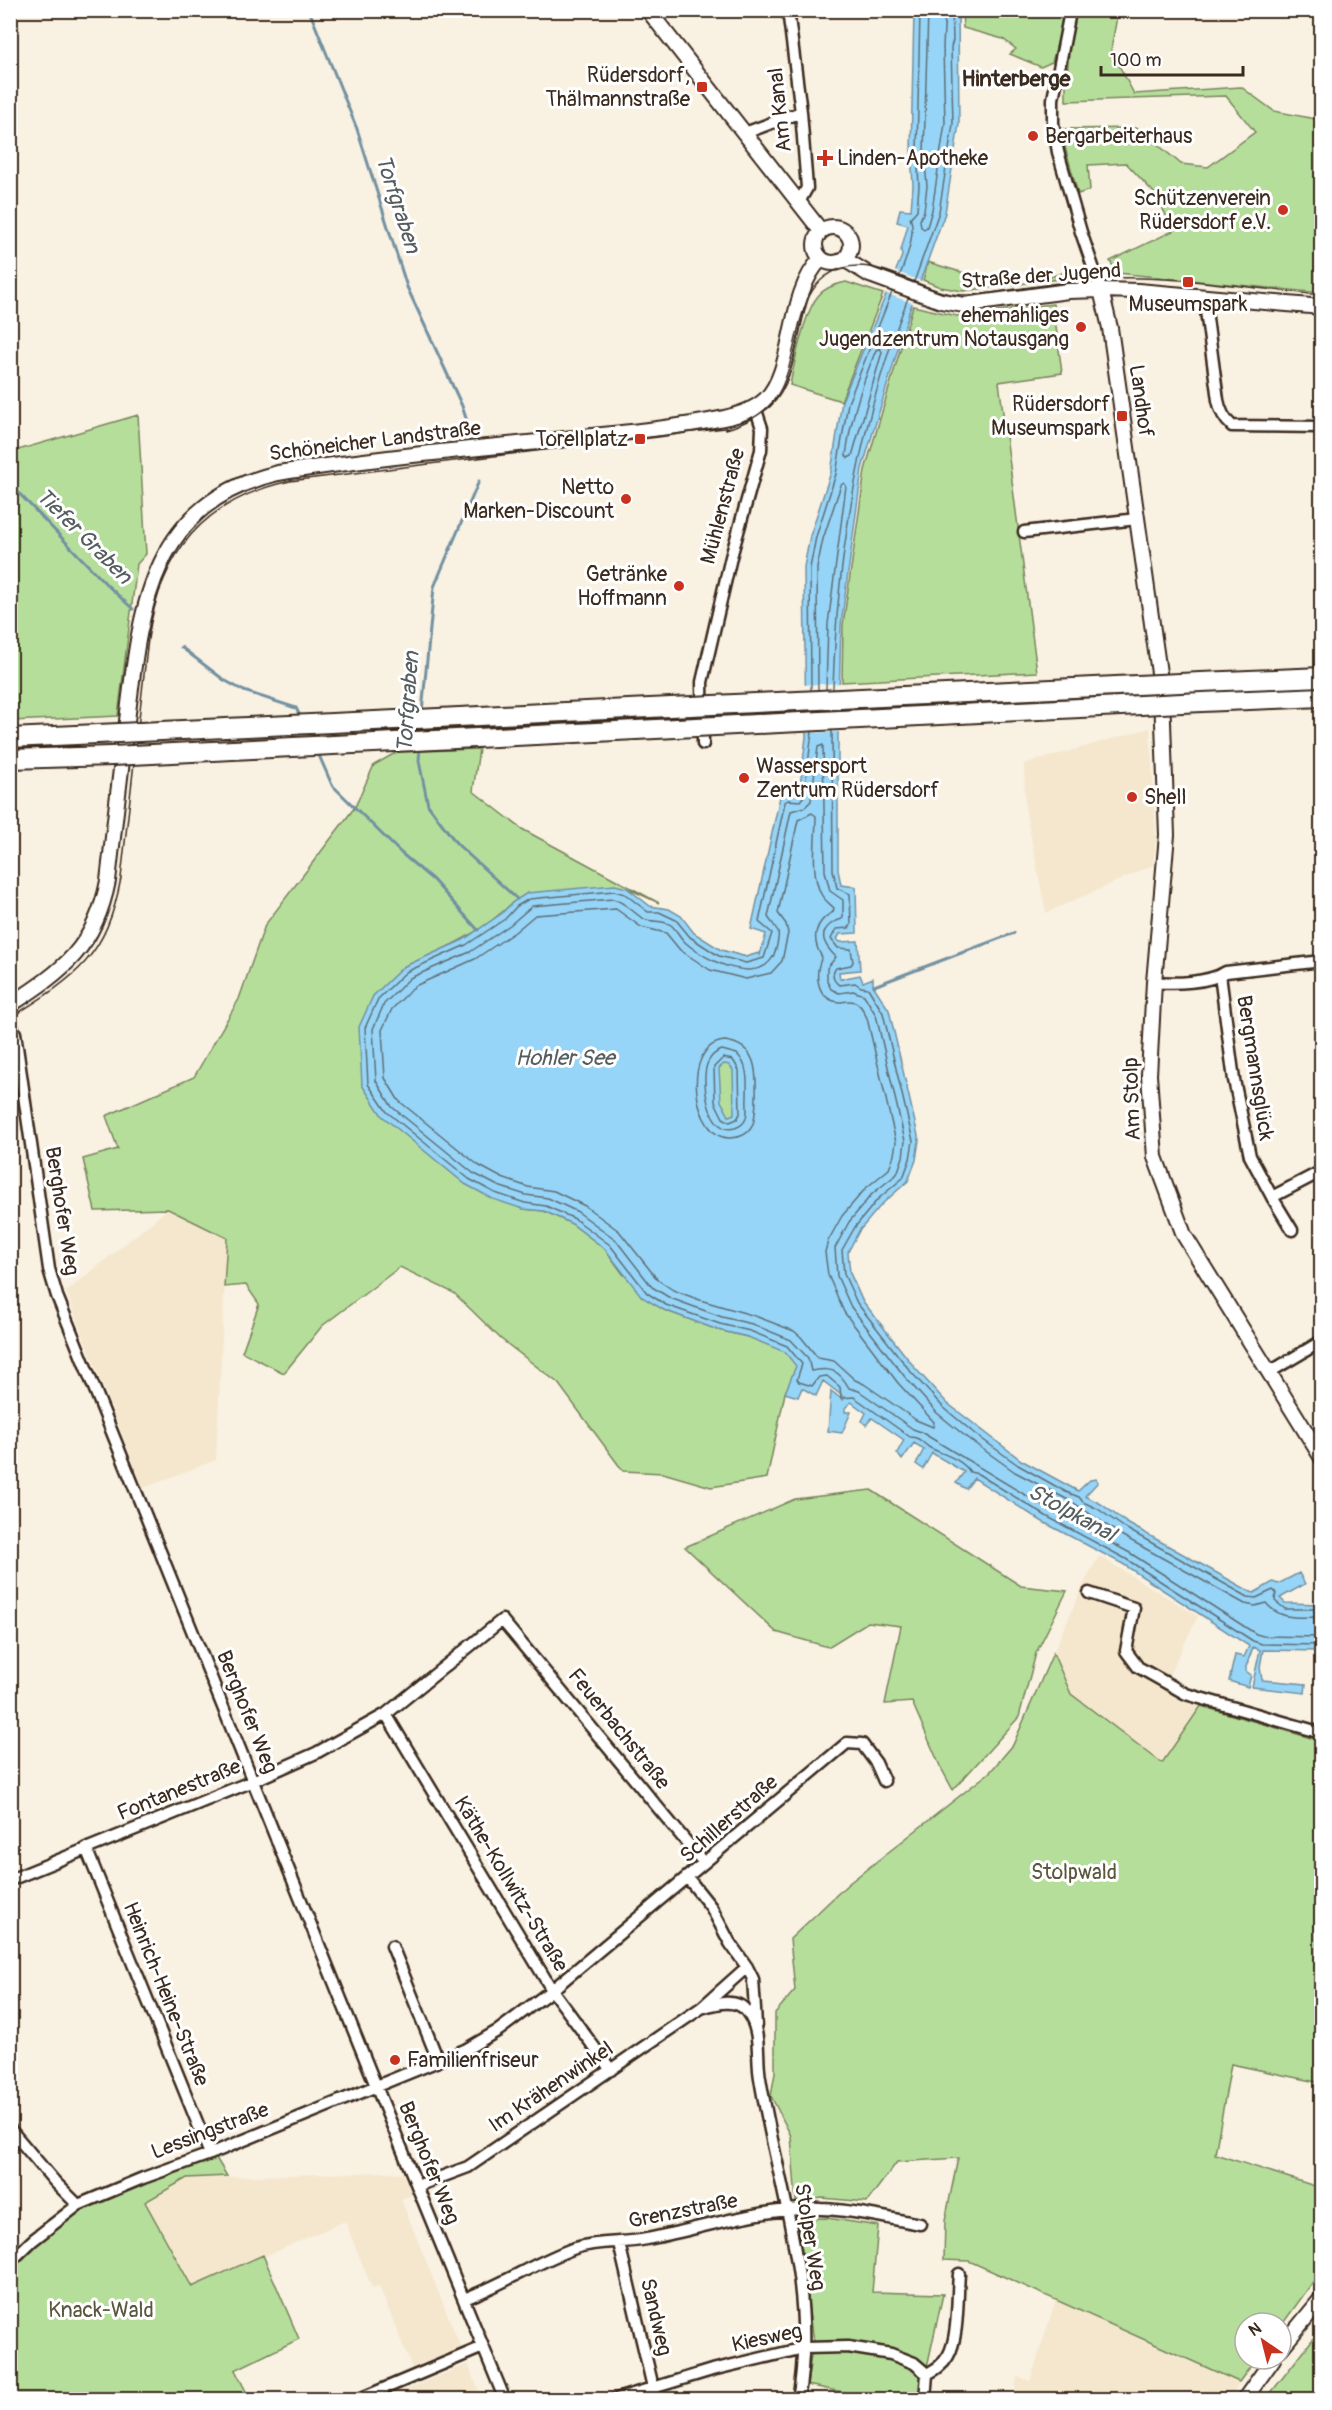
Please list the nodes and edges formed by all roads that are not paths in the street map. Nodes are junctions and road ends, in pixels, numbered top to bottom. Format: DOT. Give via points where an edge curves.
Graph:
graph roads {
  1 [pos="648,10"];
  2 [pos="788,10"];
  3 [pos="1068,10"];
  4 [pos="801,112"];
  5 [pos="745,133"];
  6 [pos="799,202"];
  7 [pos="821,231"];
  8 [pos="821,259"];
  9 [pos="844,260"];
  10 [pos="1101,290"];
  11 [pos="1204,296"];
  12 [pos="1322,307"];
  13 [pos="755,407"];
  14 [pos="1322,427"];
  15 [pos="1137,519"];
  16 [pos="1024,532"];
  17 [pos="1322,677"];
  18 [pos="1162,694"];
  19 [pos="1322,697"];
  20 [pos="10,738"];
  21 [pos="703,744"];
  22 [pos="10,759"];
  23 [pos="1322,961"];
  24 [pos="1220,975"];
  25 [pos="1154,982"];
  26 [pos="10,1005"];
  27 [pos="10,1023"];
  28 [pos="1322,1171"];
  29 [pos="1272,1197"];
  30 [pos="1292,1230"];
  31 [pos="1322,1341"];
  32 [pos="1268,1373"];
  33 [pos="1322,1458"];
  34 [pos="1089,1593"];
  35 [pos="502,1620"];
  36 [pos="386,1713"];
  37 [pos="1322,1733"];
  38 [pos="253,1781"];
  39 [pos="884,1781"];
  40 [pos="86,1848"];
  41 [pos="704,1863"];
  42 [pos="687,1877"];
  43 [pos="10,1880"];
  44 [pos="392,1946"];
  45 [pos="747,1967"];
  46 [pos="552,1990"];
  47 [pos="701,2008"];
  48 [pos="756,2029"];
  49 [pos="438,2060"];
  50 [pos="611,2070"];
  51 [pos="376,2086"];
  52 [pos="10,2129"];
  53 [pos="776,2152"];
  54 [pos="210,2154"];
  55 [pos="417,2186"];
  56 [pos="78,2205"];
  57 [pos="789,2211"];
  58 [pos="920,2224"];
  59 [pos="619,2243"];
  60 [pos="10,2262"];
  61 [pos="959,2274"];
  62 [pos="1322,2298"];
  63 [pos="464,2299"];
  64 [pos="1293,2333"];
  65 [pos="483,2347"];
  66 [pos="804,2348"];
  67 [pos="1265,2371"];
  68 [pos="927,2374"];
  69 [pos="652,2386"];
  70 [pos="357,2400"];
  71 [pos="505,2400"];
  72 [pos="613,2400"];
  73 [pos="656,2400"];
  74 [pos="798,2400"];
  75 [pos="925,2400"];
  76 [pos="1245,2400"];
  1 -- 5 [label="main road"];
  2 -- 4 [label="street, Am Kanal"];
  3 -- 10 [label="street" via="1053,99 1053,123 1077,220"];
  4 -- 5 [label="street"];
  4 -- 6 [label="street, Am Kanal" via="807,188"];
  5 -- 6 [label="main road"];
  6 -- 7 [label="main road"];
  7 -- 8 [label="main road" via="815,245"];
  7 -- 9 [label="main road" via="832,227 847,234 850,250"];
  8 -- 9 [label="main road" via="832,263"];
  8 -- 13 [label="main road" via="811,270 799,301 776,384"];
  9 -- 10 [label="main road, Straße der Jugend" via="870,275 934,299 964,305"];
  10 -- 11 [label="main road, Straße der Jugend"];
  10 -- 15 [label="main road, Landhof"];
  11 -- 12 [label="main road, Straße der Jugend"];
  11 -- 14 [label="street" via="1220,411 1227,422 1232,426"];
  13 -- 21 [label="street, Mühlenstraße" via="762,428 761,450 702,682"];
  13 -- 26 [label="main road, Schöneicher Landstraße" via="724,418 278,473 244,483 204,508 165,555 152,579 143,610 101,911 87,938 65,966"];
  15 -- 16 [label="street"];
  15 -- 18 [label="main road, Landhof"];
  17 -- 20 [label="highway, bridge"];
  18 -- 25 [label="main road, Am Stolp" via="1167,835"];
  19 -- 22 [label="highway, bridge"];
  23 -- 24 [label="street, Bergmannsglück"];
  24 -- 25 [label="street, Bergmannsglück"];
  24 -- 29 [label="street, Bergmannsglück" via="1234,1080 1250,1156"];
  25 -- 32 [label="main road, Am Stolp" via="1149,1075 1155,1157 1184,1235"];
  27 -- 38 [label="street, Berghofer Weg" via="15,1033 52,1280"];
  28 -- 29 [label="street"];
  29 -- 30 [label="street, Bergmannsglück"];
  31 -- 32 [label="street"];
  32 -- 33 [label="main road, Am Stolp"];
  34 -- 37 [label="street" via="1134,1608 1126,1651 1138,1667 1186,1694"];
  35 -- 36 [label="street, Fontanestraße"];
  35 -- 41 [label="street, Feuerbachstraße"];
  36 -- 38 [label="street, Fontanestraße" via="316,1753"];
  36 -- 46 [label="street, Käthe-Kollwitz-Straße"];
  38 -- 40 [label="street, Fontanestraße"];
  38 -- 51 [label="street, Berghofer Weg"];
  39 -- 41 [label="street, Schillerstraße" via="862,1744 847,1743"];
  40 -- 43 [label="street, Fontanestraße"];
  40 -- 54 [label="street, Heinrich-Heine-Straße"];
  41 -- 42 [label="street, Schillerstraße"];
  42 -- 45 [label="street, Schillerstraße" via="711,1907"];
  42 -- 46 [label="street, Lessingstraße"];
  44 -- 49 [label="street"];
  45 -- 47 [label="street, Im Krähenwinkel"];
  45 -- 48 [label="street" via="753,1979"];
  46 -- 49 [label="street, Lessingstraße" via="499,2030"];
  46 -- 50 [label="street, Käthe-Kollwitz-Straße"];
  47 -- 48 [label="street, Im Krähenwinkel" via="736,2003 746,2009"];
  47 -- 50 [label="street, Im Krähenwinkel"];
  48 -- 53 [label="street, Im Krähenwinkel" via="760,2077"];
  49 -- 51 [label="street, Lessingstraße"];
  50 -- 55 [label="street, Im Krähenwinkel" via="468,2167"];
  51 -- 54 [label="street, Lessingstraße"];
  51 -- 55 [label="street, Berghofer Weg"];
  52 -- 56 [label="street"];
  53 -- 57 [label="street, Stolper Weg"];
  54 -- 56 [label="street, Lessingstraße"];
  55 -- 63 [label="street, Berghofer Weg"];
  56 -- 60 [label="street, Lessingstraße"];
  57 -- 58 [label="street, Grenzstraße" via="822,2208"];
  57 -- 59 [label="street, Grenzstraße"];
  57 -- 66 [label="street, Stolper Weg"];
  59 -- 63 [label="street, Grenzstraße" via="602,2241 577,2247"];
  59 -- 69 [label="street, Sandweg"];
  61 -- 68 [label="street" via="950,2353 940,2367"];
  62 -- 64 [label="main road"];
  63 -- 65 [label="street, Berghofer Weg"];
  65 -- 70 [label="street"];
  65 -- 71 [label="street, Berghofer Weg"];
  66 -- 68 [label="street, Kiesweg" via="848,2347 891,2354 914,2363"];
  66 -- 69 [label="street, Kiesweg"];
  66 -- 74 [label="street, Stolper Weg"];
  67 -- 76 [label="main road"];
  68 -- 75 [label="street"];
  69 -- 72 [label="street, Kiesweg"];
  69 -- 73 [label="street, Sandweg"];
}
